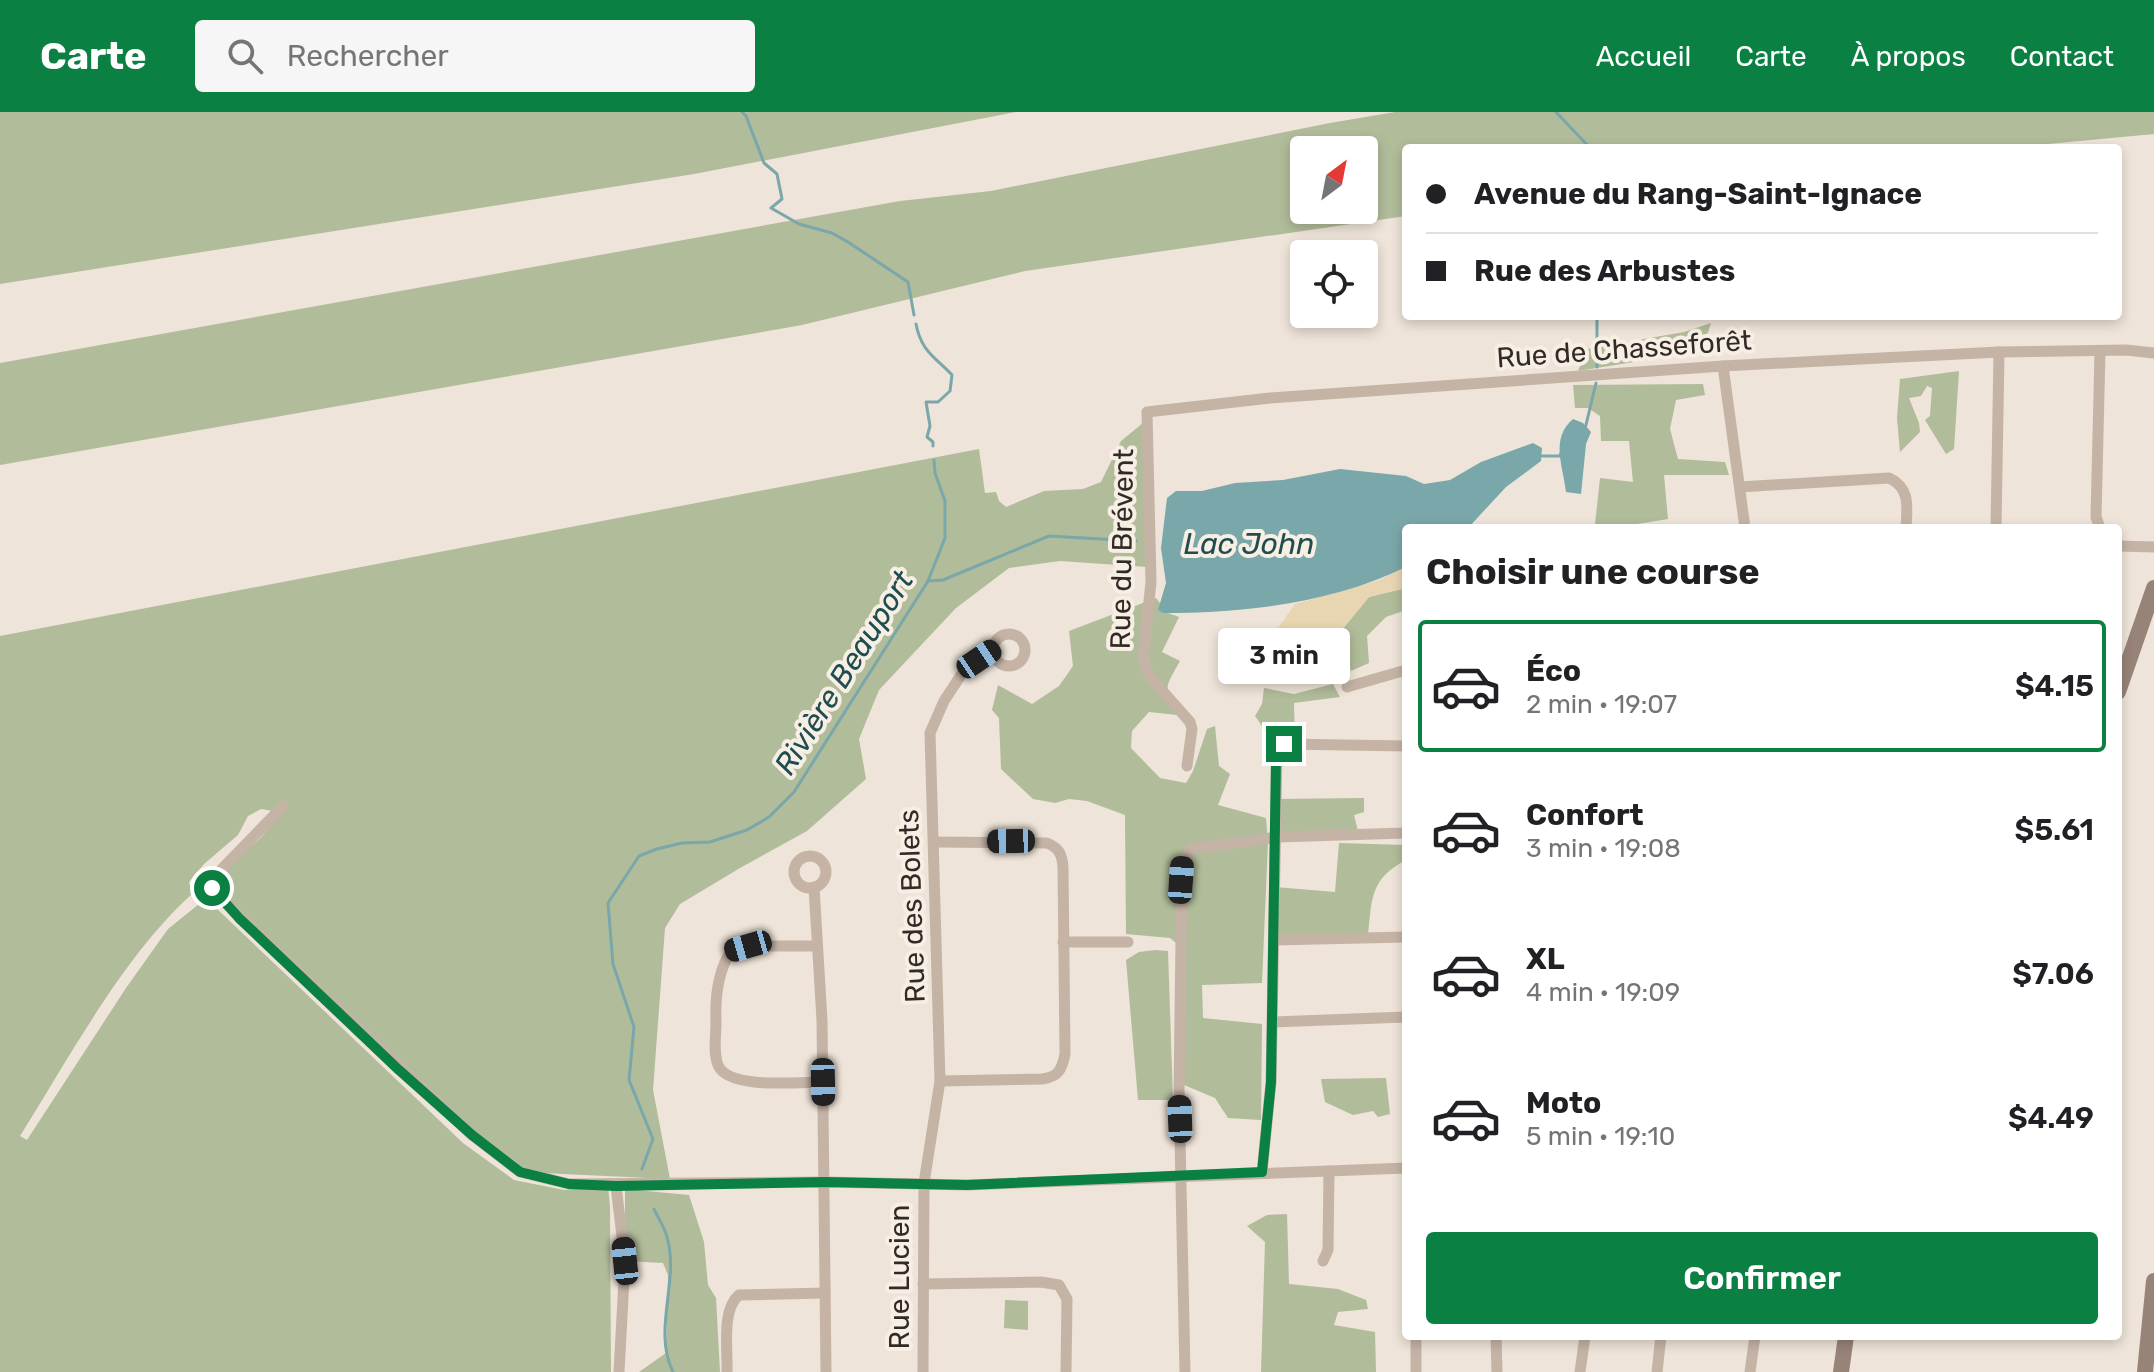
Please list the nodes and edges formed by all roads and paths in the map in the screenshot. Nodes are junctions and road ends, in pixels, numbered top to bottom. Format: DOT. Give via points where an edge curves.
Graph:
graph roads {
  1 [pos="1999,352"];
  2 [pos="2100,352"];
  3 [pos="2154,353"];
  4 [pos="1723,366"];
  5 [pos="1147,412"];
  6 [pos="1740,487"];
  7 [pos="1745,524"];
  8 [pos="1906,524"];
  9 [pos="1996,524"];
  10 [pos="2099,524"];
  11 [pos="2122,546"];
  12 [pos="2154,547"];
  13 [pos="2154,588"];
  14 [pos="993,650"];
  15 [pos="1402,671"];
  16 [pos="2122,680"];
  17 [pos="1347,687"];
  18 [pos="1402,746"];
  19 [pos="1187,766"];
  20 [pos="283,806"];
  21 [pos="1402,833"];
  22 [pos="1277,837"];
  23 [pos="934,842"];
  24 [pos="814,887"];
  25 [pos="1402,937"];
  26 [pos="1274,940"];
  27 [pos="1063,942"];
  28 [pos="1128,942"];
  29 [pos="817,946"];
  30 [pos="1402,1017"];
  31 [pos="1273,1022"];
  32 [pos="940,1081"];
  33 [pos="823,1082"];
  34 [pos="1402,1168"];
  35 [pos="1329,1171"];
  36 [pos="1262,1172"];
  37 [pos="1183,1176"];
  38 [pos="825,1182"];
  39 [pos="924,1183"];
  40 [pos="616,1186"];
  41 [pos="1323,1261"];
  42 [pos="2154,1281"];
  43 [pos="923,1284"];
  44 [pos="825,1293"];
  45 [pos="1416,1340"];
  46 [pos="1496,1340"];
  47 [pos="1584,1340"];
  48 [pos="1661,1340"];
  49 [pos="1754,1340"];
  50 [pos="1845,1340"];
  51 [pos="619,1372"];
  52 [pos="727,1372"];
  53 [pos="826,1372"];
  54 [pos="923,1372"];
  55 [pos="1066,1372"];
  56 [pos="1185,1372"];
  57 [pos="1416,1372"];
  58 [pos="1497,1372"];
  59 [pos="1580,1372"];
  60 [pos="1657,1372"];
  61 [pos="1750,1372"];
  62 [pos="1841,1372"];
  63 [pos="2145,1372"];
  1 -- 2 [label="street, Rue de Chasseforêt"];
  1 -- 4 [label="street, Rue de Chasseforêt"];
  1 -- 9 [label="street"];
  2 -- 3 [label="street, Rue de Chasseforêt"];
  2 -- 10 [label="street"];
  4 -- 5 [label="street, Rue de Chasseforêt" via="1270,398"];
  4 -- 6 [label="street"];
  5 -- 19 [label="street, Rue du Brévent" via="1151,582 1143,658 1150,677 1190,722"];
  6 -- 7 [label="street"];
  6 -- 8 [label="street" via="1889,478 1904,489"];
  11 -- 12 [label="street"];
  13 -- 16 [label="street"];
  14 -- 23 [label="street, Rue des Bolets" via="965,669 930,733"];
  15 -- 17 [label="street"];
  18 -- 22 [label="street" via="1279,746"];
  20 -- 40 [label="street" via="213,878 215,893 399,1070 520,1172 569,1184"];
  21 -- 22 [label="street"];
  22 -- 26 [label="street"];
  22 -- 37 [label="street" via="1191,849 1182,863"];
  23 -- 27 [label="street" via="1036,841 1057,848 1063,867"];
  23 -- 32 [label="street, Rue des Bolets"];
  24 -- 29 [label="street"];
  25 -- 26 [label="street"];
  26 -- 31 [label="street"];
  27 -- 28 [label="street"];
  27 -- 32 [label="street" via="1065,1054 1059,1073 1042,1079"];
  29 -- 33 [label="street"];
  29 -- 33 [label="street" via="748,946 731,951 722,964 715,1011 716,1062 726,1075 742,1082"];
  30 -- 31 [label="street"];
  31 -- 36 [label="street"];
  32 -- 39 [label="street, Rue des Bolets"];
  33 -- 38 [label="street"];
  34 -- 35 [label="street"];
  35 -- 36 [label="street"];
  35 -- 41 [label="street" via="1328,1250"];
  36 -- 37 [label="street"];
  37 -- 39 [label="street"];
  37 -- 56 [label="street"];
  38 -- 39 [label="street"];
  38 -- 40 [label="street"];
  38 -- 44 [label="street"];
  39 -- 43 [label="street, Rue Lucien"];
  40 -- 51 [label="street" via="625,1261"];
  42 -- 63 [label="street"];
  43 -- 54 [label="street, Rue Lucien"];
  43 -- 55 [label="street" via="1059,1285 1067,1299"];
  44 -- 52 [label="street" via="739,1295 731,1302"];
  44 -- 53 [label="street"];
  45 -- 57 [label="street"];
  46 -- 58 [label="street"];
  47 -- 59 [label="street"];
  48 -- 60 [label="street"];
  49 -- 61 [label="street"];
  50 -- 62 [label="street"];
}
